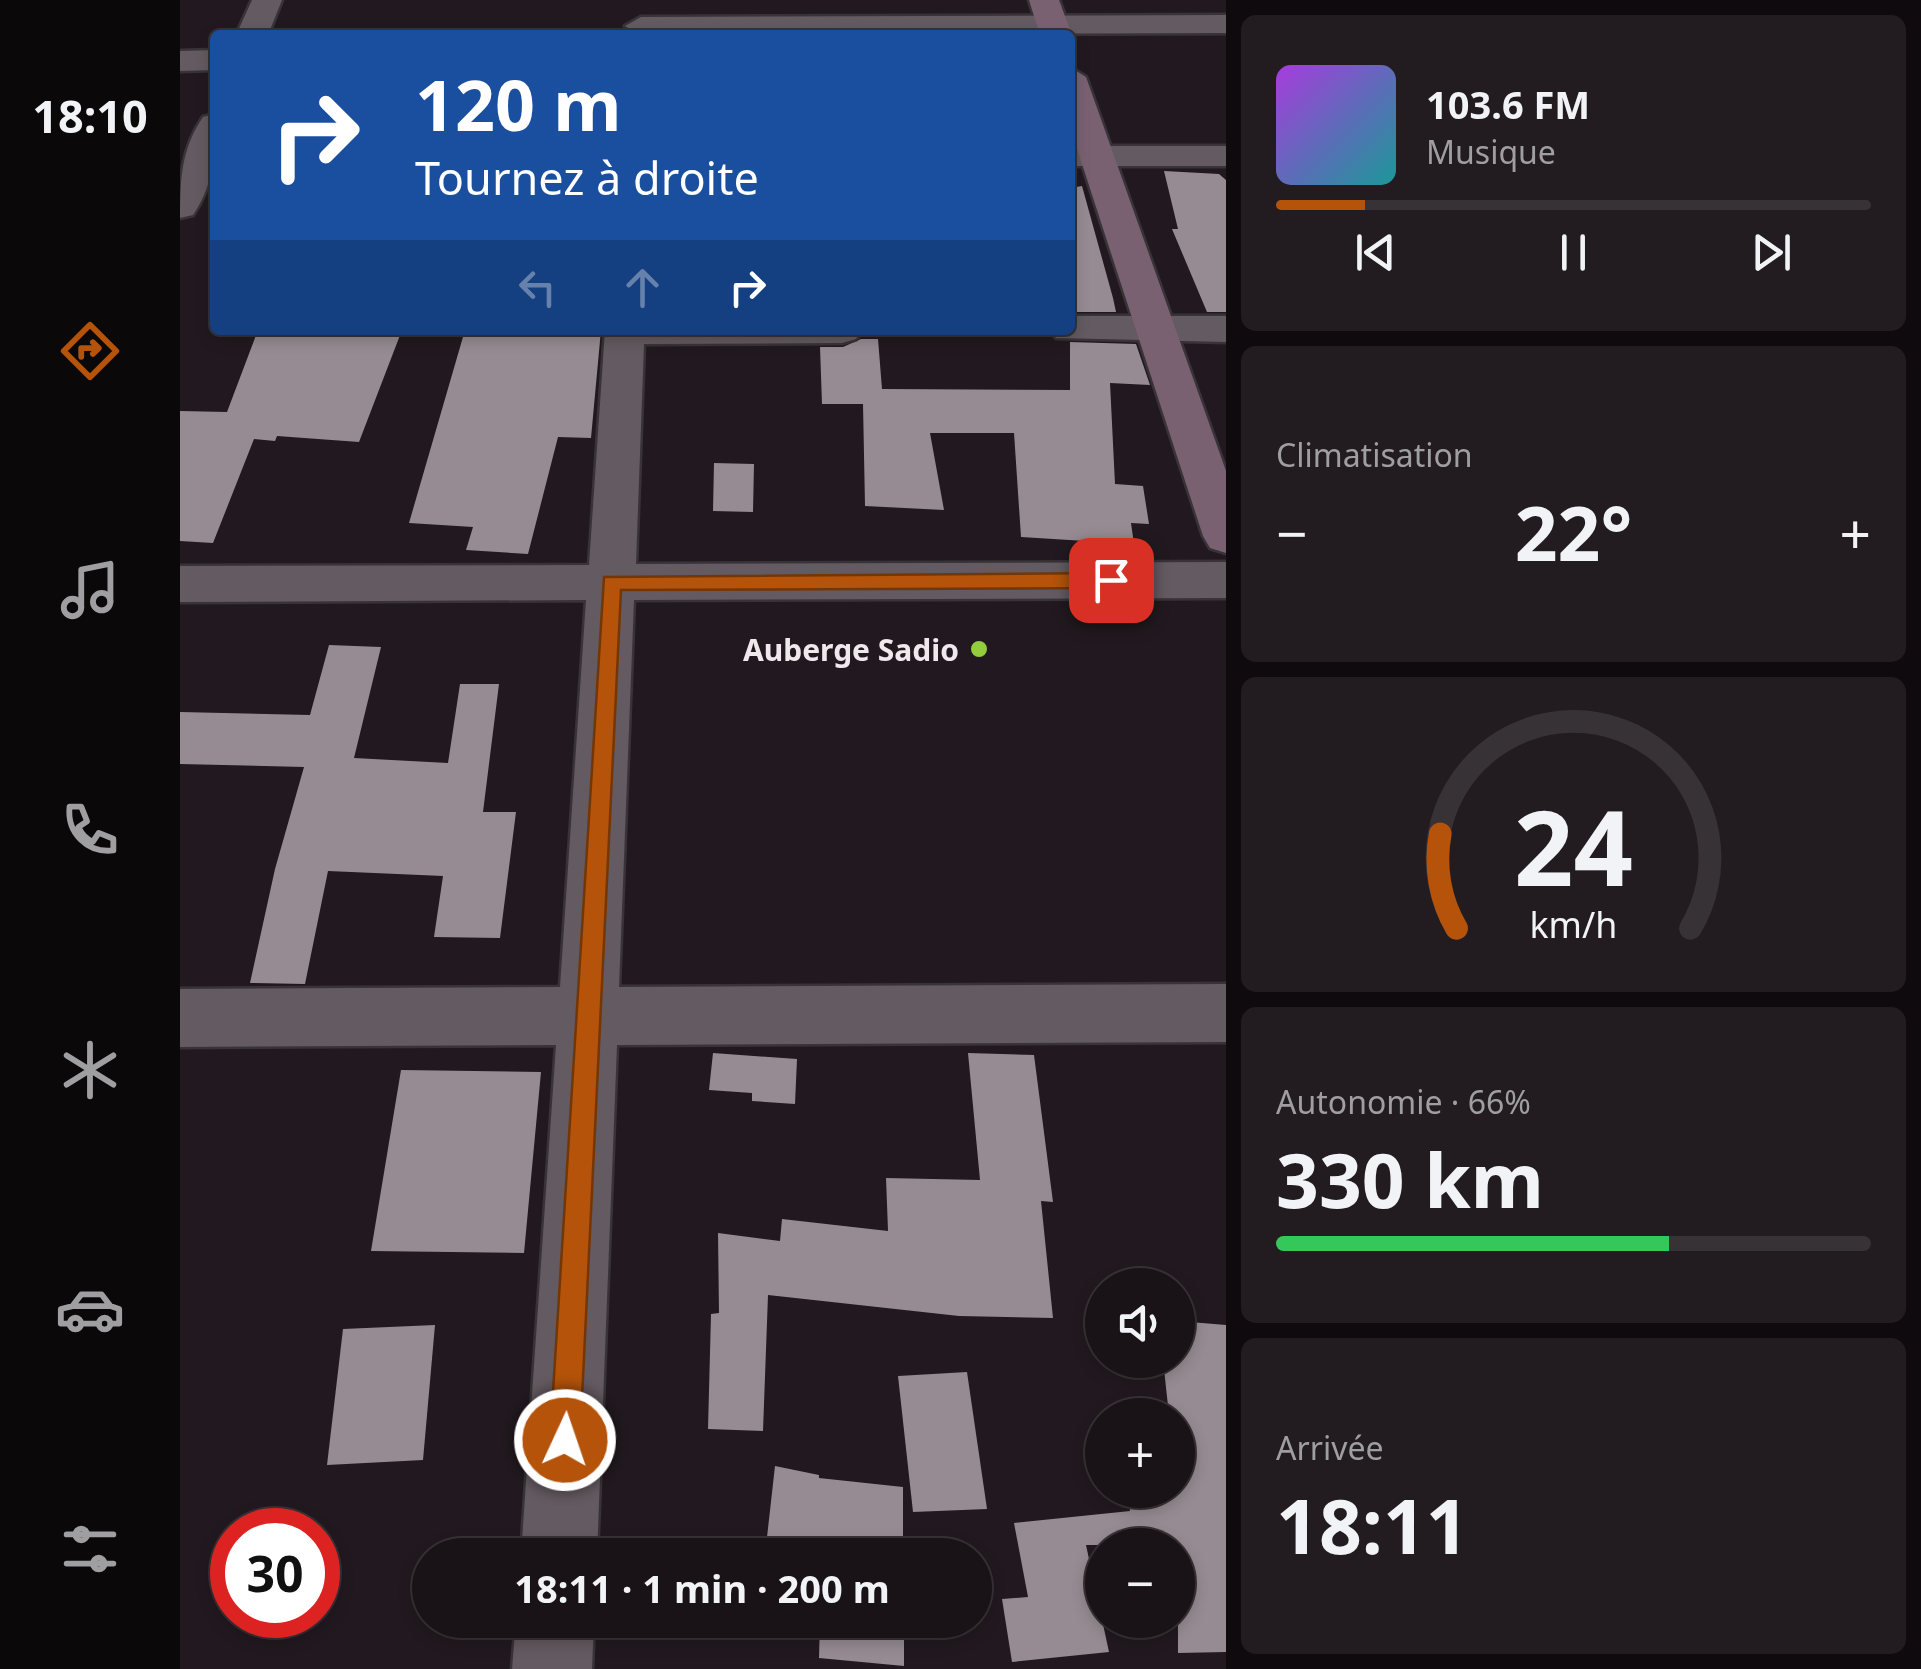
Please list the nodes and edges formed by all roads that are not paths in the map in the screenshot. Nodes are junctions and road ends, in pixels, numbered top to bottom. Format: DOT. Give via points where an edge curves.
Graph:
graph roads {
  1 [pos="267,0"];
  2 [pos="641,20"];
  3 [pos="1051,20"];
  4 [pos="1226,24"];
  5 [pos="254,30"];
  6 [pos="180,60"];
  7 [pos="210,60"];
  8 [pos="1075,107"];
  9 [pos="210,134"];
  10 [pos="1083,156"];
  11 [pos="1226,156"];
  12 [pos="198,158"];
  13 [pos="180,207"];
  14 [pos="1156,329"];
  15 [pos="1226,329"];
  16 [pos="1075,330"];
  17 [pos="624,335"];
  18 [pos="1226,536"];
  19 [pos="1226,580"];
  20 [pos="611,582"];
  21 [pos="180,584"];
  22 [pos="1226,1014"];
  23 [pos="588,1016"];
  24 [pos="180,1018"];
  25 [pos="560,1538"];
  26 [pos="554,1638"];
  27 [pos="552,1669"];
  1 -- 5 [label="street"];
  2 -- 3 [label="street"];
  3 -- 4 [label="street"];
  6 -- 7 [label="street"];
  8 -- 10 [label="street"];
  9 -- 12 [label="street"];
  10 -- 11 [label="street"];
  10 -- 14 [label="street"];
  12 -- 13 [label="street"];
  14 -- 15 [label="street"];
  14 -- 16 [label="street"];
  14 -- 18 [label="street"];
  17 -- 20 [label="street"];
  19 -- 20 [label="street"];
  20 -- 21 [label="street"];
  20 -- 23 [label="street"];
  22 -- 23 [label="street"];
  23 -- 24 [label="street"];
  23 -- 25 [label="street"];
  26 -- 27 [label="street"];
}
